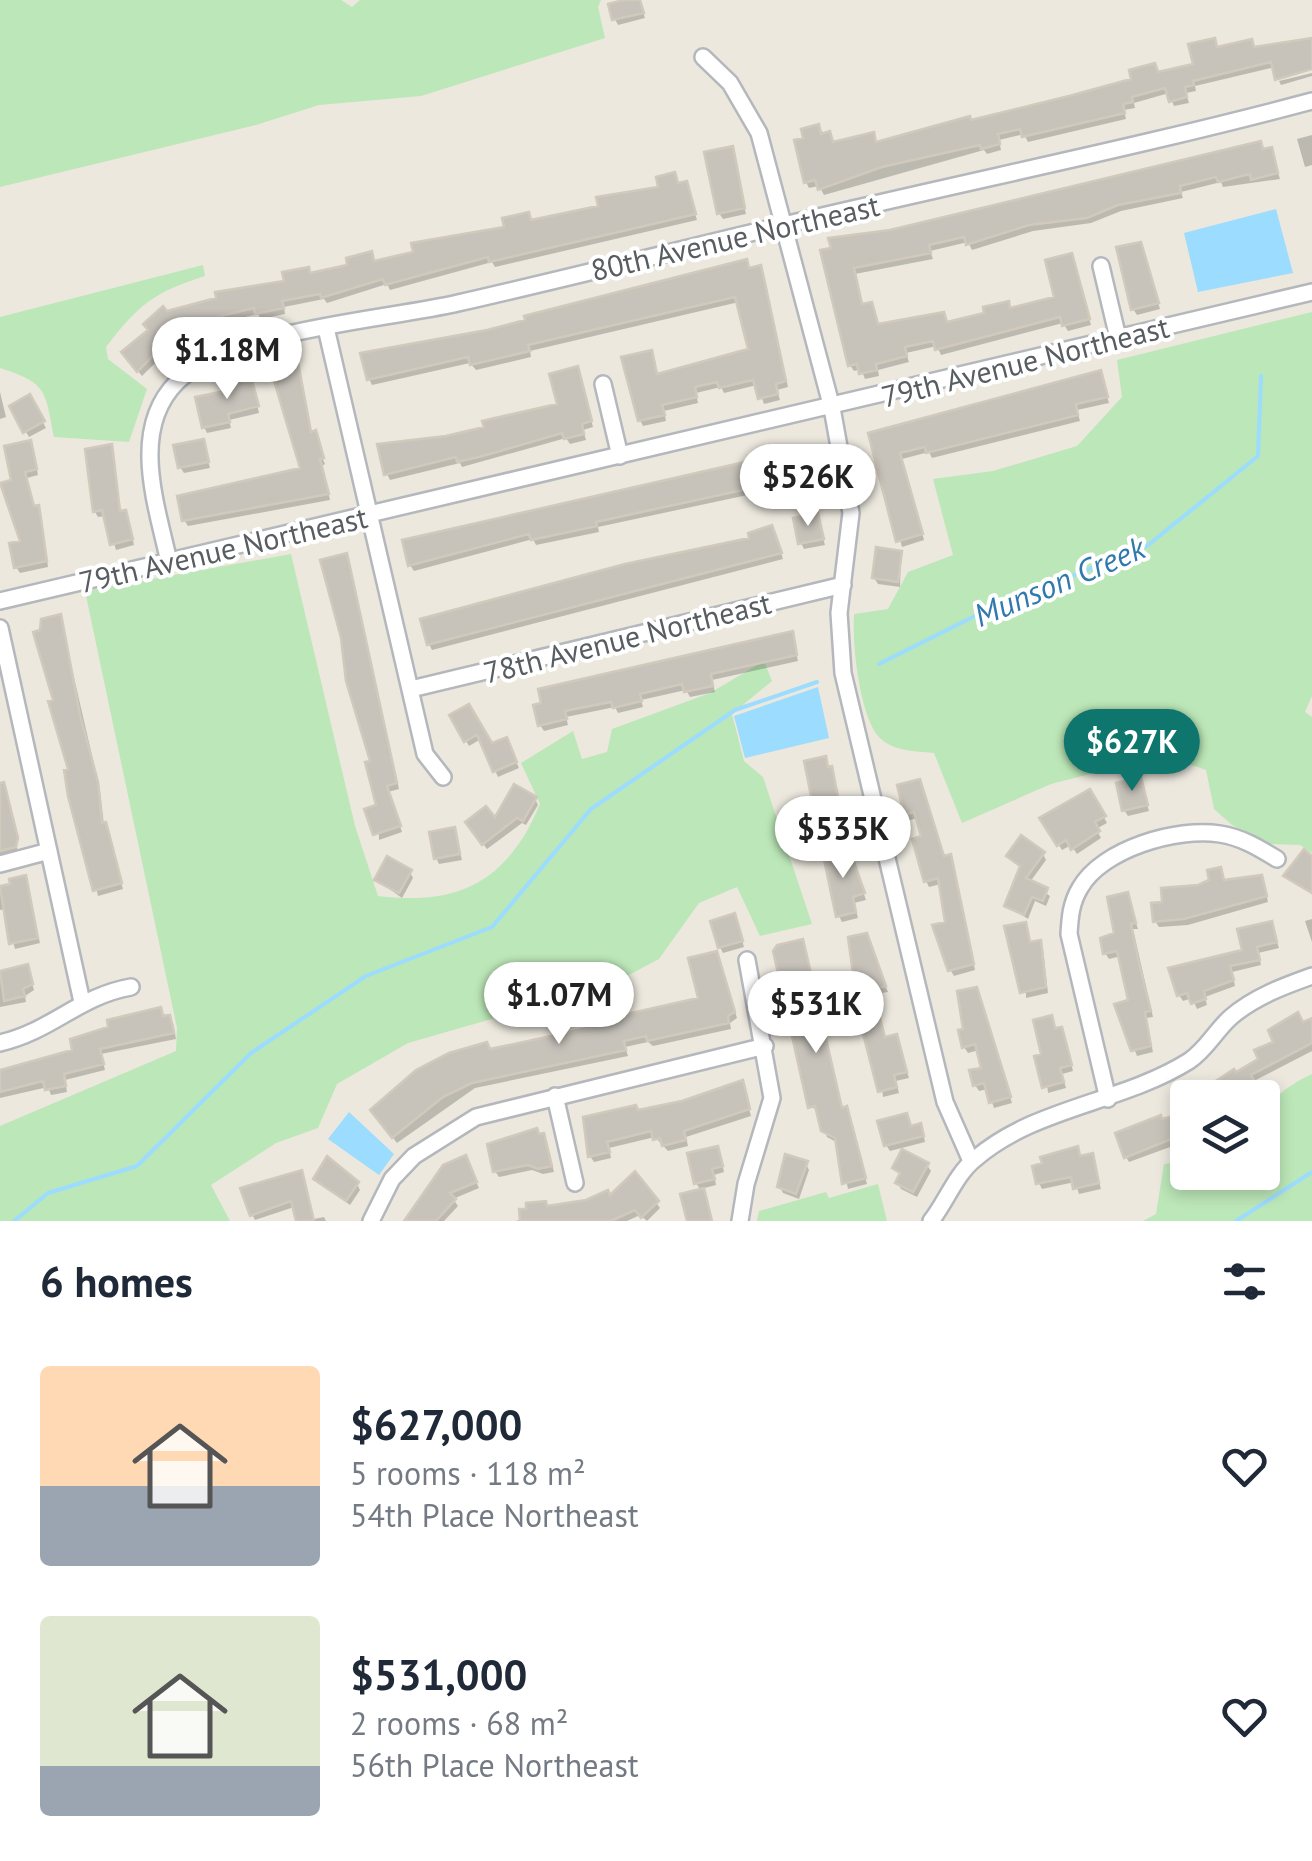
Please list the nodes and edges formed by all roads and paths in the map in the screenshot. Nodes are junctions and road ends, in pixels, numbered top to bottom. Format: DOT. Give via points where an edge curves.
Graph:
graph roads {
  1 [pos="703,57"];
  2 [pos="1312,102"];
  3 [pos="785,224"];
  4 [pos="1101,266"];
  5 [pos="1312,292"];
  6 [pos="326,328"];
  7 [pos="1118,338"];
  8 [pos="603,384"];
  9 [pos="832,408"];
  10 [pos="620,456"];
  11 [pos="372,514"];
  12 [pos="169,562"];
  13 [pos="842,585"];
  14 [pos="0,601"];
  15 [pos="0,628"];
  16 [pos="412,689"];
  17 [pos="443,777"];
  18 [pos="48,851"];
  19 [pos="1278,859"];
  20 [pos="0,864"];
  21 [pos="747,960"];
  22 [pos="1312,976"];
  23 [pos="131,986"];
  24 [pos="82,1002"];
  25 [pos="0,1044"];
  26 [pos="765,1046"];
  27 [pos="555,1096"];
  28 [pos="1108,1099"];
  29 [pos="971,1161"];
  30 [pos="574,1183"];
  31 [pos="371,1221"];
  32 [pos="740,1221"];
  33 [pos="931,1221"];
  1 -- 3 [label="street" via="730,83 755,123"];
  2 -- 3 [label="street, 80th Avenue Northeast"];
  3 -- 6 [label="street, 80th Avenue Northeast"];
  3 -- 9 [label="street"];
  4 -- 7 [label="street"];
  5 -- 7 [label="street, 79th Avenue Northeast"];
  6 -- 11 [label="street"];
  6 -- 12 [label="street, 80th Avenue Northeast" via="214,357 169,391 155,420 149,461"];
  7 -- 9 [label="street, 79th Avenue Northeast"];
  8 -- 10 [label="street"];
  9 -- 10 [label="street, 79th Avenue Northeast"];
  9 -- 13 [label="street" via="850,512"];
  10 -- 11 [label="street, 79th Avenue Northeast"];
  11 -- 12 [label="street, 79th Avenue Northeast"];
  11 -- 16 [label="street"];
  12 -- 14 [label="street, 79th Avenue Northeast"];
  13 -- 16 [label="street, 78th Avenue Northeast"];
  13 -- 29 [label="street" via="843,673 945,1102"];
  15 -- 18 [label="street"];
  16 -- 17 [label="street" via="425,754"];
  18 -- 20 [label="street"];
  18 -- 24 [label="street"];
  19 -- 28 [label="street" via="1219,833 1164,838 1098,867 1081,885 1068,934"];
  21 -- 26 [label="street"];
  22 -- 28 [label="street" via="1272,990 1232,1016 1194,1058"];
  23 -- 24 [label="street"];
  24 -- 25 [label="street" via="34,1036"];
  26 -- 27 [label="street"];
  26 -- 32 [label="street" via="772,1098"];
  27 -- 30 [label="street"];
  27 -- 31 [label="street" via="450,1130 392,1180"];
  28 -- 29 [label="street" via="1028,1126"];
  29 -- 33 [label="street"];
}
